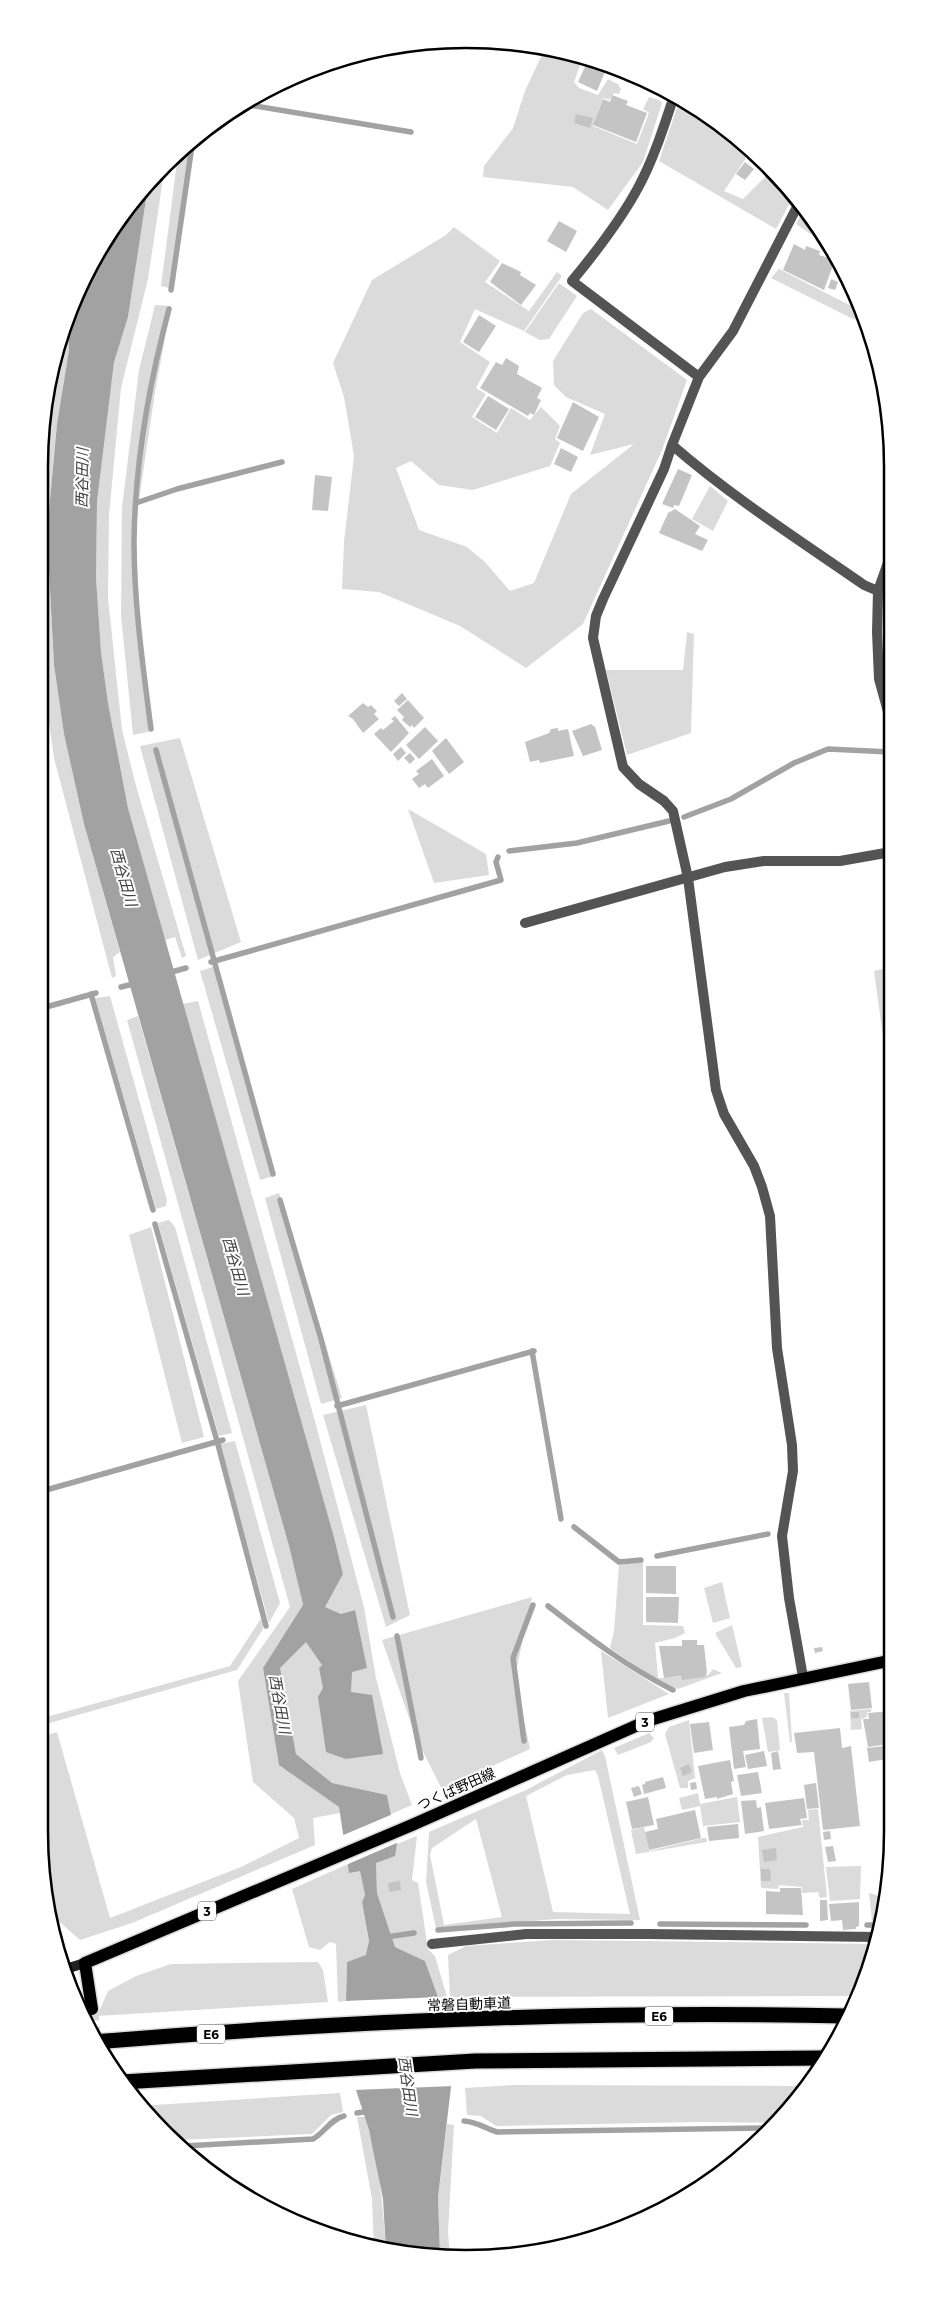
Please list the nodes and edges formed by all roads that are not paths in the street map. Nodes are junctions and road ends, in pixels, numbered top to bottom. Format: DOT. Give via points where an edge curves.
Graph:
graph roads {
  1 [pos="672,102"];
  2 [pos="796,209"];
  3 [pos="699,377"];
  4 [pos="672,445"];
  5 [pos="884,574"];
  6 [pos="878,591"];
  7 [pos="884,697"];
  8 [pos="884,853"];
  9 [pos="688,878"];
  10 [pos="525,923"];
  11 [pos="884,1662"];
  12 [pos="803,1677"];
  13 [pos="871,1937"];
  14 [pos="432,1944"];
  15 [pos="85,1963"];
  16 [pos="70,1968"];
  17 [pos="92,2009"];
  18 [pos="841,2016"];
  19 [pos="104,2041"];
  20 [pos="818,2058"];
  21 [pos="130,2081"];
  1 -- 3 [label="street" via="640,185 572,281"];
  2 -- 3 [label="street" via="733,331"];
  3 -- 4 [label="street"];
  4 -- 6 [label="street" via="764,517 864,585"];
  4 -- 9 [label="street" via="596,616 593,638 623,767 673,811"];
  5 -- 6 [label="street"];
  6 -- 7 [label="street" via="879,679"];
  8 -- 9 [label="street" via="840,861 764,861"];
  9 -- 10 [label="street"];
  9 -- 12 [label="street" via="716,1090 724,1114 756,1173 770,1216 777,1348 793,1471 782,1536"];
  11 -- 12 [label="main road, つくば野田線 / 3"];
  12 -- 15 [label="main road, つくば野田線 / 3" via="735,1693 647,1721 412,1825"];
  13 -- 14 [label="street" via="526,1934"];
  15 -- 16 [label="main road"];
  15 -- 17 [label="main road"];
  18 -- 19 [label="highway, 常磐自動車道 / E6" via="472,2019"];
  20 -- 21 [label="highway" via="475,2061"];
}
